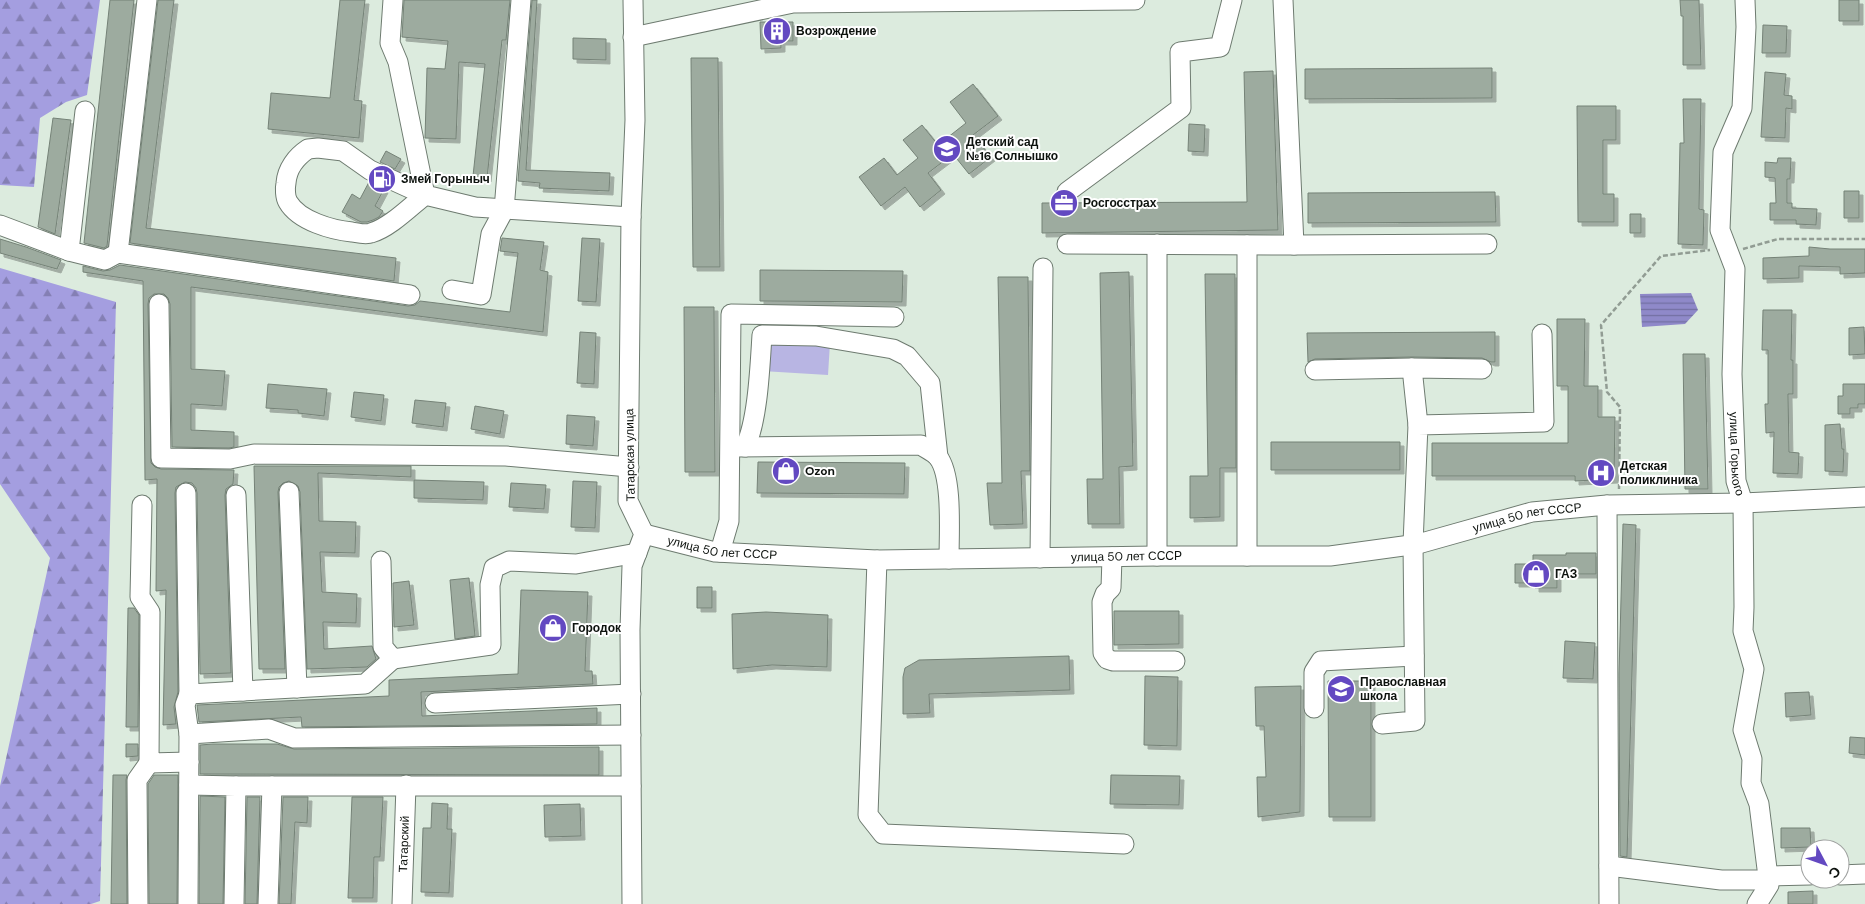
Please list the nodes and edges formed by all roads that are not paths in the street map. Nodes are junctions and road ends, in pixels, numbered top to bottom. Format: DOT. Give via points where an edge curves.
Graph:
graph roads {
  1 [pos="147,0"];
  2 [pos="393,0"];
  3 [pos="521,0"];
  4 [pos="633,0"];
  5 [pos="1135,0"];
  6 [pos="1232,0"];
  7 [pos="1283,0"];
  8 [pos="1745,0"];
  9 [pos="1008,1"];
  10 [pos="632,37"];
  11 [pos="84,111"];
  12 [pos="1067,192"];
  13 [pos="425,195"];
  14 [pos="504,210"];
  15 [pos="631,217"];
  16 [pos="0,226"];
  17 [pos="1067,244"];
  18 [pos="1157,244"];
  19 [pos="1487,244"];
  20 [pos="1247,245"];
  21 [pos="1294,245"];
  22 [pos="69,251"];
  23 [pos="118,253"];
  24 [pos="1043,268"];
  25 [pos="452,290"];
  26 [pos="410,294"];
  27 [pos="159,304"];
  28 [pos="894,317"];
  29 [pos="1542,334"];
  30 [pos="1412,368"];
  31 [pos="1482,369"];
  32 [pos="1315,370"];
  33 [pos="1418,425"];
  34 [pos="737,447"];
  35 [pos="938,457"];
  36 [pos="629,467"];
  37 [pos="289,492"];
  38 [pos="186,493"];
  39 [pos="236,495"];
  40 [pos="1865,497"];
  41 [pos="1743,503"];
  42 [pos="142,505"];
  43 [pos="1613,505"];
  44 [pos="644,534"];
  45 [pos="1413,544"];
  46 [pos="720,552"];
  47 [pos="636,553"];
  48 [pos="1157,556"];
  49 [pos="1246,556"];
  50 [pos="1112,557"];
  51 [pos="1040,558"];
  52 [pos="949,559"];
  53 [pos="876,560"];
  54 [pos="381,561"];
  55 [pos="1414,656"];
  56 [pos="393,659"];
  57 [pos="1175,662"];
  58 [pos="297,688"];
  59 [pos="243,691"];
  60 [pos="189,694"];
  61 [pos="631,694"];
  62 [pos="435,703"];
  63 [pos="1314,708"];
  64 [pos="1382,724"];
  65 [pos="188,734"];
  66 [pos="631,735"];
  67 [pos="188,762"];
  68 [pos="149,763"];
  69 [pos="189,785"];
  70 [pos="406,785"];
  71 [pos="236,786"];
  72 [pos="272,786"];
  73 [pos="631,786"];
  74 [pos="1124,844"];
  75 [pos="1609,866"];
  76 [pos="1865,874"];
  77 [pos="1850,875"];
  78 [pos="1800,876"];
  79 [pos="1768,878"];
  80 [pos="138,904"];
  81 [pos="188,904"];
  82 [pos="234,904"];
  83 [pos="268,904"];
  84 [pos="402,904"];
  85 [pos="632,904"];
  86 [pos="1609,904"];
  87 [pos="1757,904"];
  1 -- 23 [label="street"];
  2 -- 13 [label="street" via="390,43 398,62"];
  3 -- 14 [label="street"];
  4 -- 10 [label="street, Татарская улица"];
  5 -- 9 [label="street"];
  6 -- 12 [label="street" via="1220,47 1180,52 1181,108"];
  7 -- 21 [label="street"];
  8 -- 41 [label="street, улица Горького" via="1742,108 1723,152 1720,230 1735,269 1732,374 1736,481"];
  9 -- 10 [label="street" via="793,3"];
  10 -- 15 [label="street, Татарская улица" via="635,120"];
  11 -- 22 [label="street"];
  13 -- 13 [label="street" via="370,170 343,151 308,149 286,175 287,202 315,224 340,231 370,234 382,229"];
  13 -- 14 [label="street"];
  14 -- 15 [label="street"];
  14 -- 25 [label="street" via="491,234 481,294"];
  15 -- 36 [label="street, Татарская улица"];
  16 -- 22 [label="street"];
  17 -- 18 [label="street"];
  18 -- 20 [label="street"];
  18 -- 48 [label="street"];
  19 -- 21 [label="street"];
  20 -- 21 [label="street"];
  20 -- 49 [label="street"];
  22 -- 23 [label="street" via="105,260"];
  23 -- 26 [label="street"];
  24 -- 51 [label="street"];
  27 -- 36 [label="street" via="160,458 230,459 254,454 506,456"];
  28 -- 34 [label="street" via="731,314"];
  29 -- 33 [label="street" via="1544,422"];
  30 -- 31 [label="street"];
  30 -- 32 [label="street"];
  30 -- 33 [label="street"];
  33 -- 45 [label="street"];
  34 -- 35 [label="street" via="921,445"];
  34 -- 35 [label="street" via="750,438 762,335 816,336 893,349 907,356 930,383"];
  34 -- 46 [label="street" via="729,520"];
  35 -- 52 [label="street" via="950,503"];
  36 -- 44 [label="street, Татарская улица" via="628,501"];
  37 -- 58 [label="street"];
  38 -- 60 [label="street"];
  39 -- 59 [label="street"];
  40 -- 41 [label="street, улица 50 лет СССР"];
  41 -- 43 [label="street, улица 50 лет СССР"];
  41 -- 79 [label="street, улица Горького" via="1743,631 1754,669 1743,730 1752,759 1751,784 1759,804"];
  42 -- 68 [label="street" via="140,597 150,612"];
  43 -- 45 [label="street, улица 50 лет СССР" via="1532,512"];
  43 -- 75 [label="street"];
  44 -- 46 [label="street, улица 50 лет СССР"];
  44 -- 47 [label="street"];
  45 -- 49 [label="street, улица 50 лет СССР" via="1330,556"];
  45 -- 55 [label="street"];
  46 -- 53 [label="street, улица 50 лет СССР"];
  47 -- 56 [label="street" via="576,564 509,561 494,568 490,585 491,645"];
  47 -- 61 [label="street" via="632,566"];
  48 -- 49 [label="street, улица 50 лет СССР"];
  48 -- 50 [label="street, улица 50 лет СССР"];
  50 -- 51 [label="street, улица 50 лет СССР"];
  50 -- 57 [label="street" via="1111,588 1102,602 1103,653 1113,661"];
  51 -- 52 [label="street, улица 50 лет СССР"];
  52 -- 53 [label="street, улица 50 лет СССР"];
  53 -- 74 [label="street" via="868,815 883,834"];
  54 -- 56 [label="street" via="383,647"];
  55 -- 63 [label="street" via="1321,661 1314,672"];
  55 -- 64 [label="street" via="1415,722"];
  56 -- 58 [label="street" via="364,684"];
  58 -- 59 [label="street"];
  59 -- 60 [label="street"];
  60 -- 65 [label="street" via="185,706"];
  61 -- 62 [label="street"];
  61 -- 66 [label="street"];
  65 -- 66 [label="street" via="269,729 294,738"];
  65 -- 67 [label="street"];
  66 -- 73 [label="street"];
  67 -- 68 [label="street"];
  67 -- 69 [label="street"];
  68 -- 80 [label="street" via="137,780"];
  69 -- 71 [label="street"];
  69 -- 81 [label="street"];
  70 -- 72 [label="street"];
  70 -- 73 [label="street"];
  70 -- 84 [label="street, Татарский"];
  71 -- 72 [label="street"];
  71 -- 82 [label="street"];
  72 -- 83 [label="street"];
  73 -- 85 [label="street"];
  75 -- 79 [label="street" via="1721,880"];
  75 -- 86 [label="street"];
  76 -- 77 [label="street"];
  78 -- 79 [label="street"];
  79 -- 87 [label="street" via="1769,885"];
}
